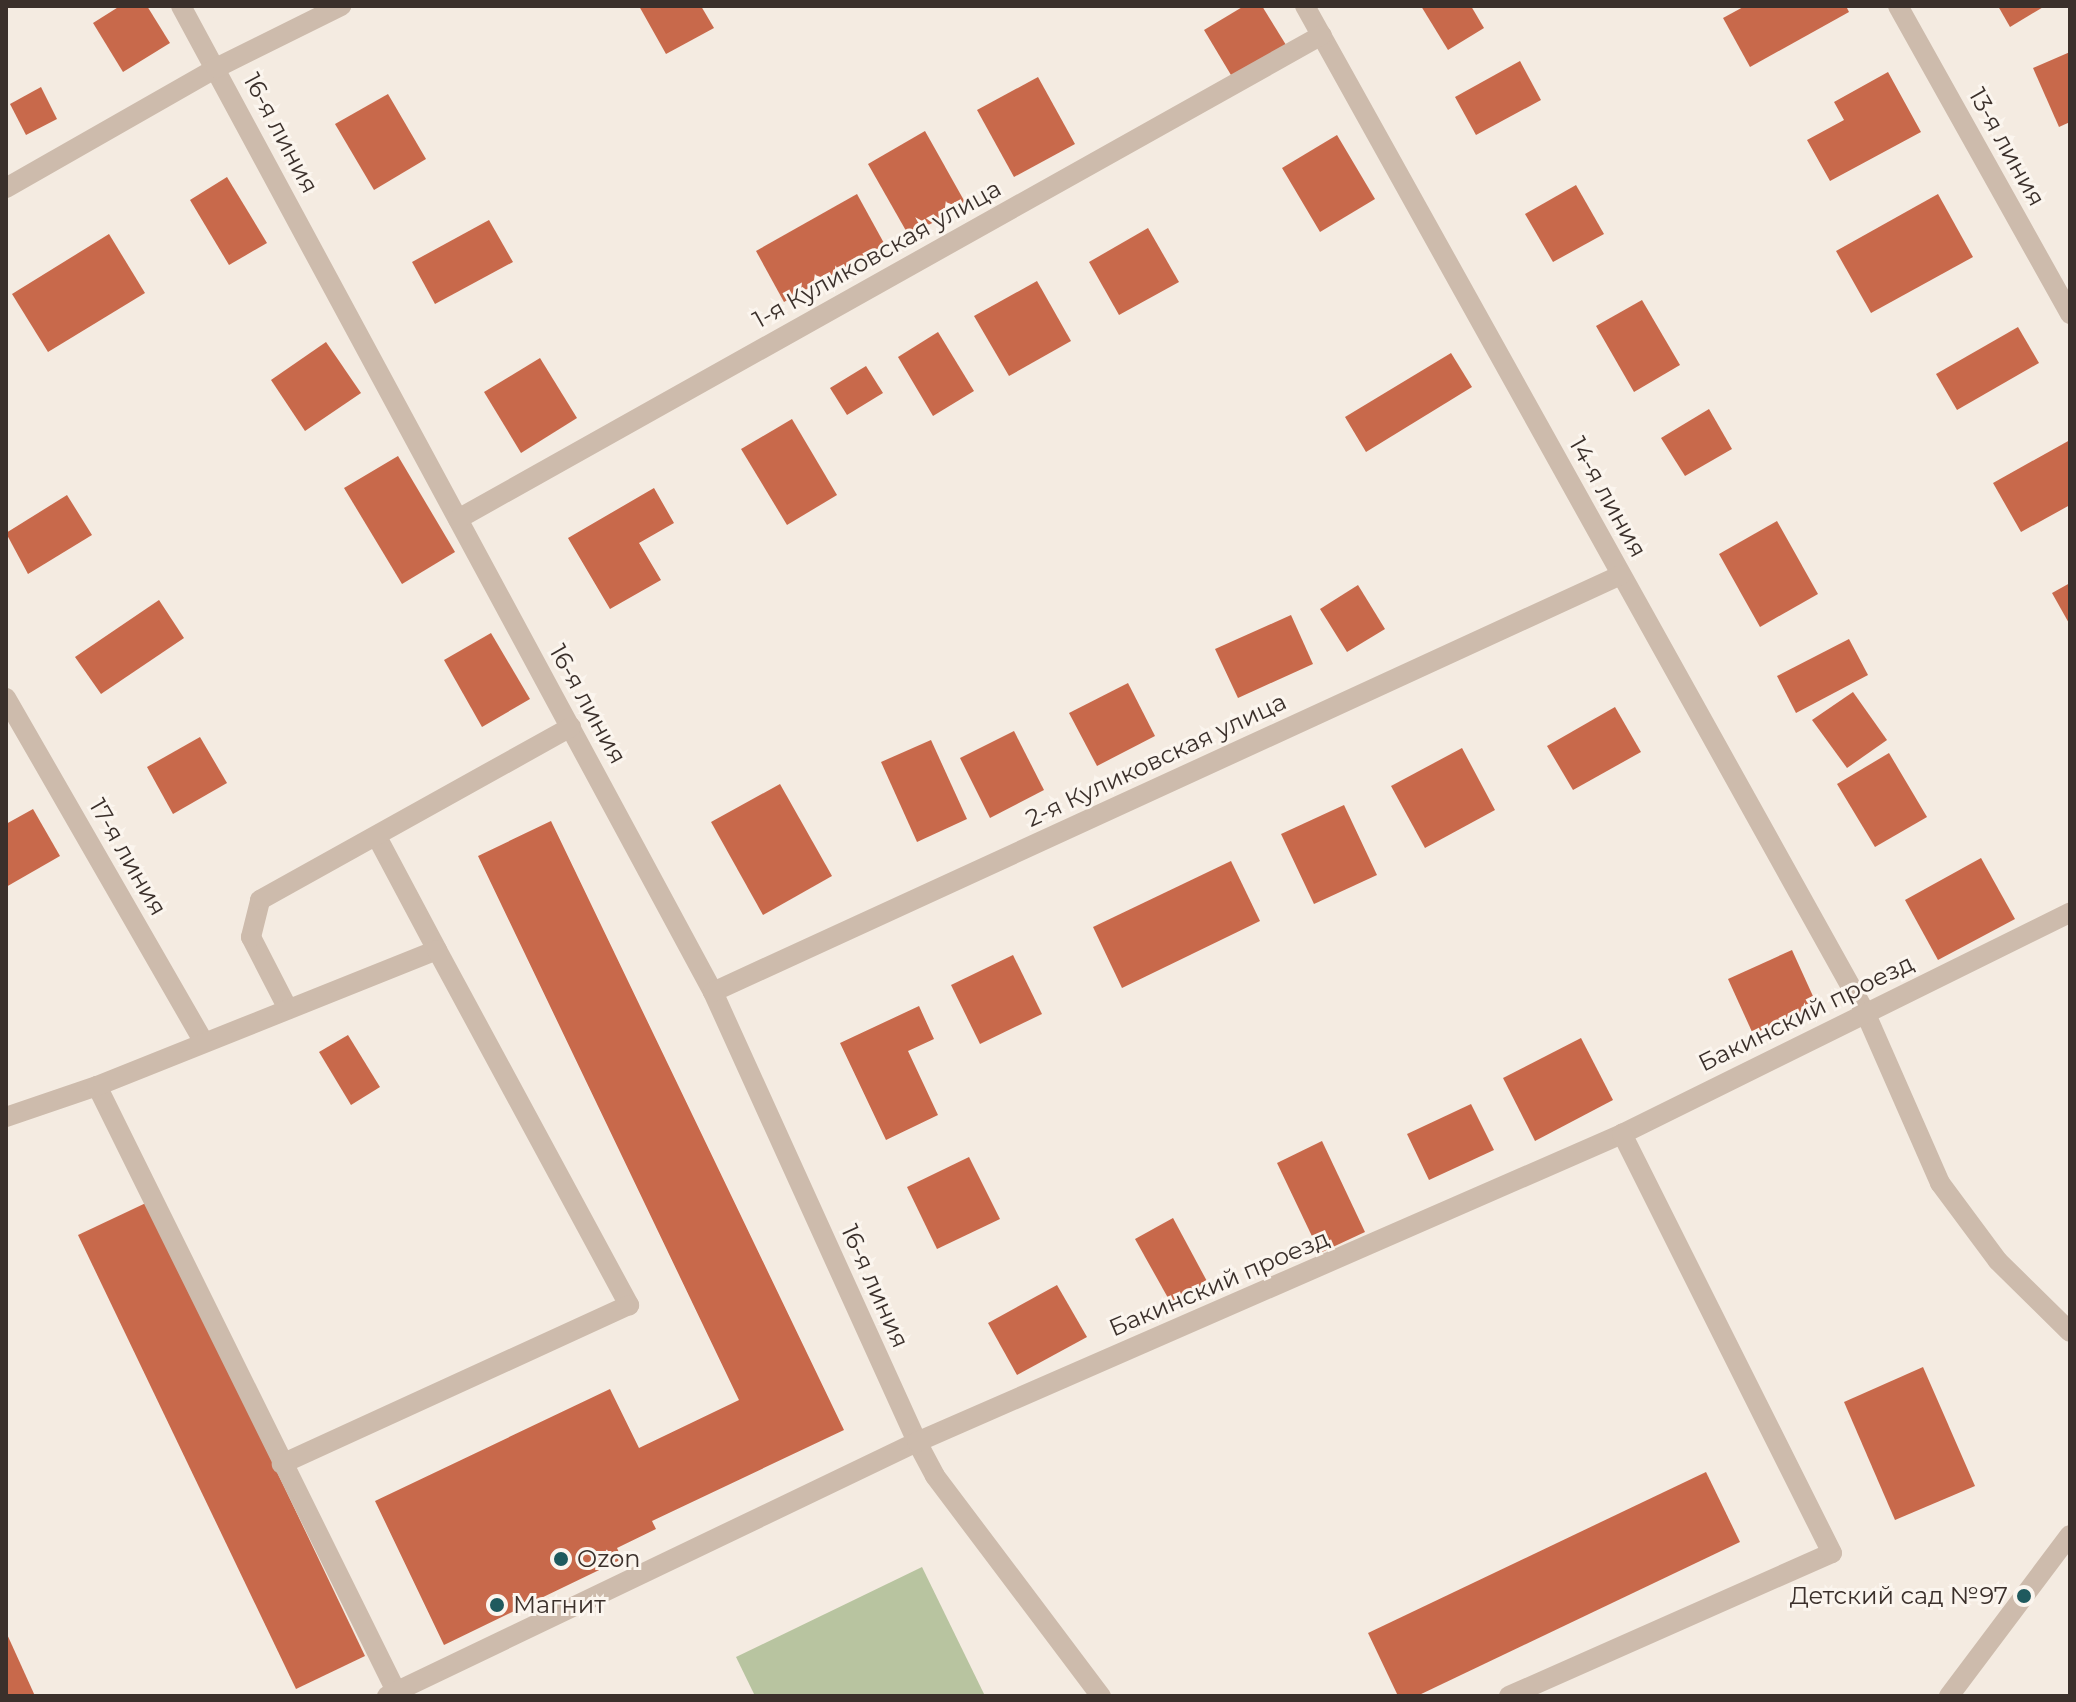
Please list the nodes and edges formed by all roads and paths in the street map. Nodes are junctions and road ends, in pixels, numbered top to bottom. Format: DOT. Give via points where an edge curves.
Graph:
graph roads {
  1 [pos="181,6"];
  2 [pos="341,6"];
  3 [pos="1305,6"];
  4 [pos="1898,6"];
  5 [pos="1322,35"];
  6 [pos="216,68"];
  7 [pos="6,188"];
  8 [pos="2070,314"];
  9 [pos="458,519"];
  10 [pos="1621,575"];
  11 [pos="6,698"];
  12 [pos="571,727"];
  13 [pos="377,837"];
  14 [pos="2070,913"];
  15 [pos="437,950"];
  16 [pos="713,992"];
  17 [pos="288,1009"];
  18 [pos="1865,1012"];
  19 [pos="204,1042"];
  20 [pos="97,1086"];
  21 [pos="6,1117"];
  22 [pos="1622,1134"];
  23 [pos="2070,1332"];
  24 [pos="917,1442"];
  25 [pos="282,1464"];
  26 [pos="2070,1535"];
  27 [pos="1548,1688"];
  28 [pos="392,1694"];
  29 [pos="1101,1696"];
  30 [pos="1509,1696"];
  31 [pos="1949,1696"];
  1 -- 6 [label="street, 16-я линия"];
  2 -- 6 [label="street"];
  3 -- 5 [label="street, 14-я линия"];
  4 -- 8 [label="street, 13-я линия"];
  5 -- 9 [label="street, 1-я Куликовская улица"];
  5 -- 10 [label="street, 14-я линия"];
  6 -- 7 [label="street"];
  6 -- 9 [label="street, 16-я линия"];
  9 -- 12 [label="street, 16-я линия"];
  10 -- 16 [label="street, 2-я Куликовская улица"];
  10 -- 18 [label="street, 14-я линия"];
  11 -- 19 [label="street, 17-я линия"];
  12 -- 13 [label="street"];
  12 -- 16 [label="street, 16-я линия"];
  13 -- 15 [label="street"];
  13 -- 17 [label="street" via="260,900 251,937"];
  14 -- 18 [label="street, Бакинский проезд"];
  15 -- 17 [label="street"];
  15 -- 25 [label="street" via="629,1305"];
  16 -- 24 [label="street, 16-я линия"];
  17 -- 19 [label="street"];
  18 -- 22 [label="street, Бакинский проезд"];
  18 -- 23 [label="street, 14-я линия" via="1940,1183 1998,1261"];
  19 -- 20 [label="street"];
  20 -- 21 [label="street"];
  20 -- 25 [label="street"];
  22 -- 24 [label="street, Бакинский проезд"];
  22 -- 27 [label="street" via="1832,1553"];
  24 -- 28 [label="street, Бакинский проезд"];
  24 -- 29 [label="street, 16-я линия" via="935,1476"];
  25 -- 28 [label="street"];
  26 -- 31 [label="street"];
  27 -- 30 [label="street"];
}
